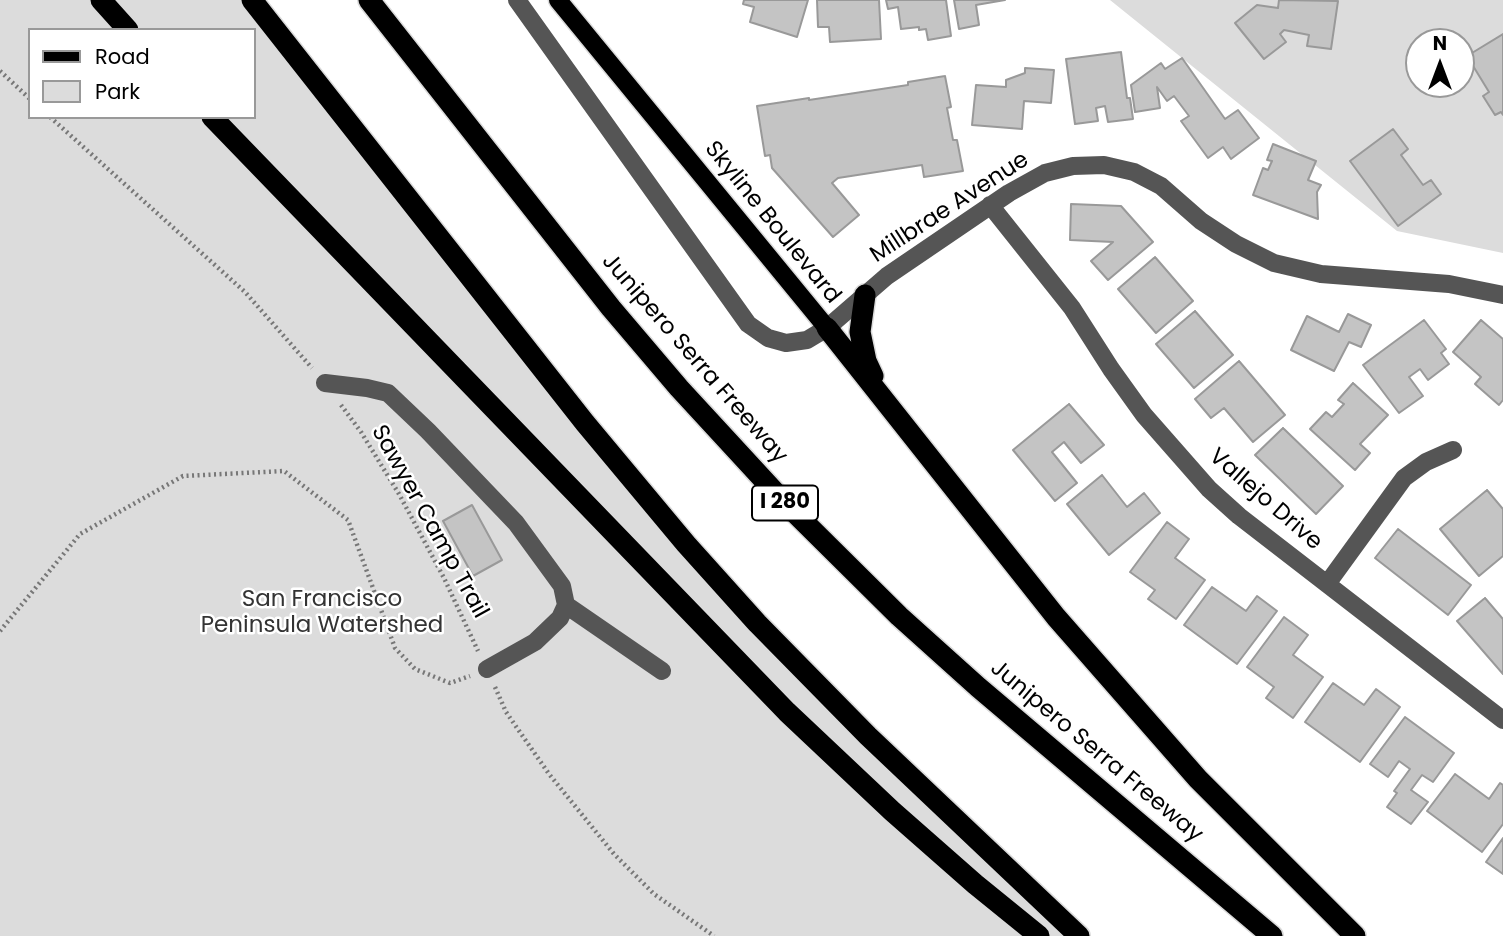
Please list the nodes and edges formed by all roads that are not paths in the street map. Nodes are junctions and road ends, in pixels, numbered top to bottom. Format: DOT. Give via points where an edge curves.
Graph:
graph roads {
  1 [pos="101,0"];
  2 [pos="252,0"];
  3 [pos="369,0"];
  4 [pos="517,0"];
  5 [pos="558,0"];
  6 [pos="126,28"];
  7 [pos="214,119"];
  8 [pos="990,205"];
  9 [pos="865,295"];
  10 [pos="1503,295"];
  11 [pos="827,328"];
  12 [pos="325,383"];
  13 [pos="888,406"];
  14 [pos="1453,450"];
  15 [pos="1327,584"];
  16 [pos="566,605"];
  17 [pos="487,670"];
  18 [pos="662,671"];
  19 [pos="1503,720"];
  20 [pos="1039,936"];
  21 [pos="1079,936"];
  22 [pos="1272,936"];
  23 [pos="1355,936"];
  1 -- 6 [label="highway"];
  2 -- 21 [label="highway" via="568,402 686,544 868,736"];
  3 -- 22 [label="highway, Junipero Serra Freeway / I 280" via="628,328 785,503 978,687"];
  4 -- 11 [label="street, Skyline Boulevard" via="748,324 768,338 786,343 807,340"];
  5 -- 11 [label="main road, Skyline Boulevard"];
  7 -- 20 [label="highway" via="797,722 892,811"];
  8 -- 9 [label="street, Millbrae Avenue"];
  8 -- 10 [label="street, Millbrae Avenue" via="1045,173 1104,165 1135,172 1161,186 1201,221 1274,263 1321,274 1448,284"];
  8 -- 15 [label="street, Vallejo Drive" via="1072,308 1144,415 1176,452 1239,516"];
  9 -- 11 [label="street, Millbrae Avenue"];
  9 -- 13 [label="highway" via="860,332 866,361"];
  11 -- 13 [label="highway"];
  12 -- 16 [label="street" via="388,393 516,523 562,586"];
  13 -- 23 [label="highway" via="1056,617 1188,768"];
  14 -- 15 [label="street" via="1404,478"];
  15 -- 19 [label="street, Vallejo Drive"];
  16 -- 17 [label="street" via="560,618 535,642"];
  16 -- 18 [label="street"];
}
